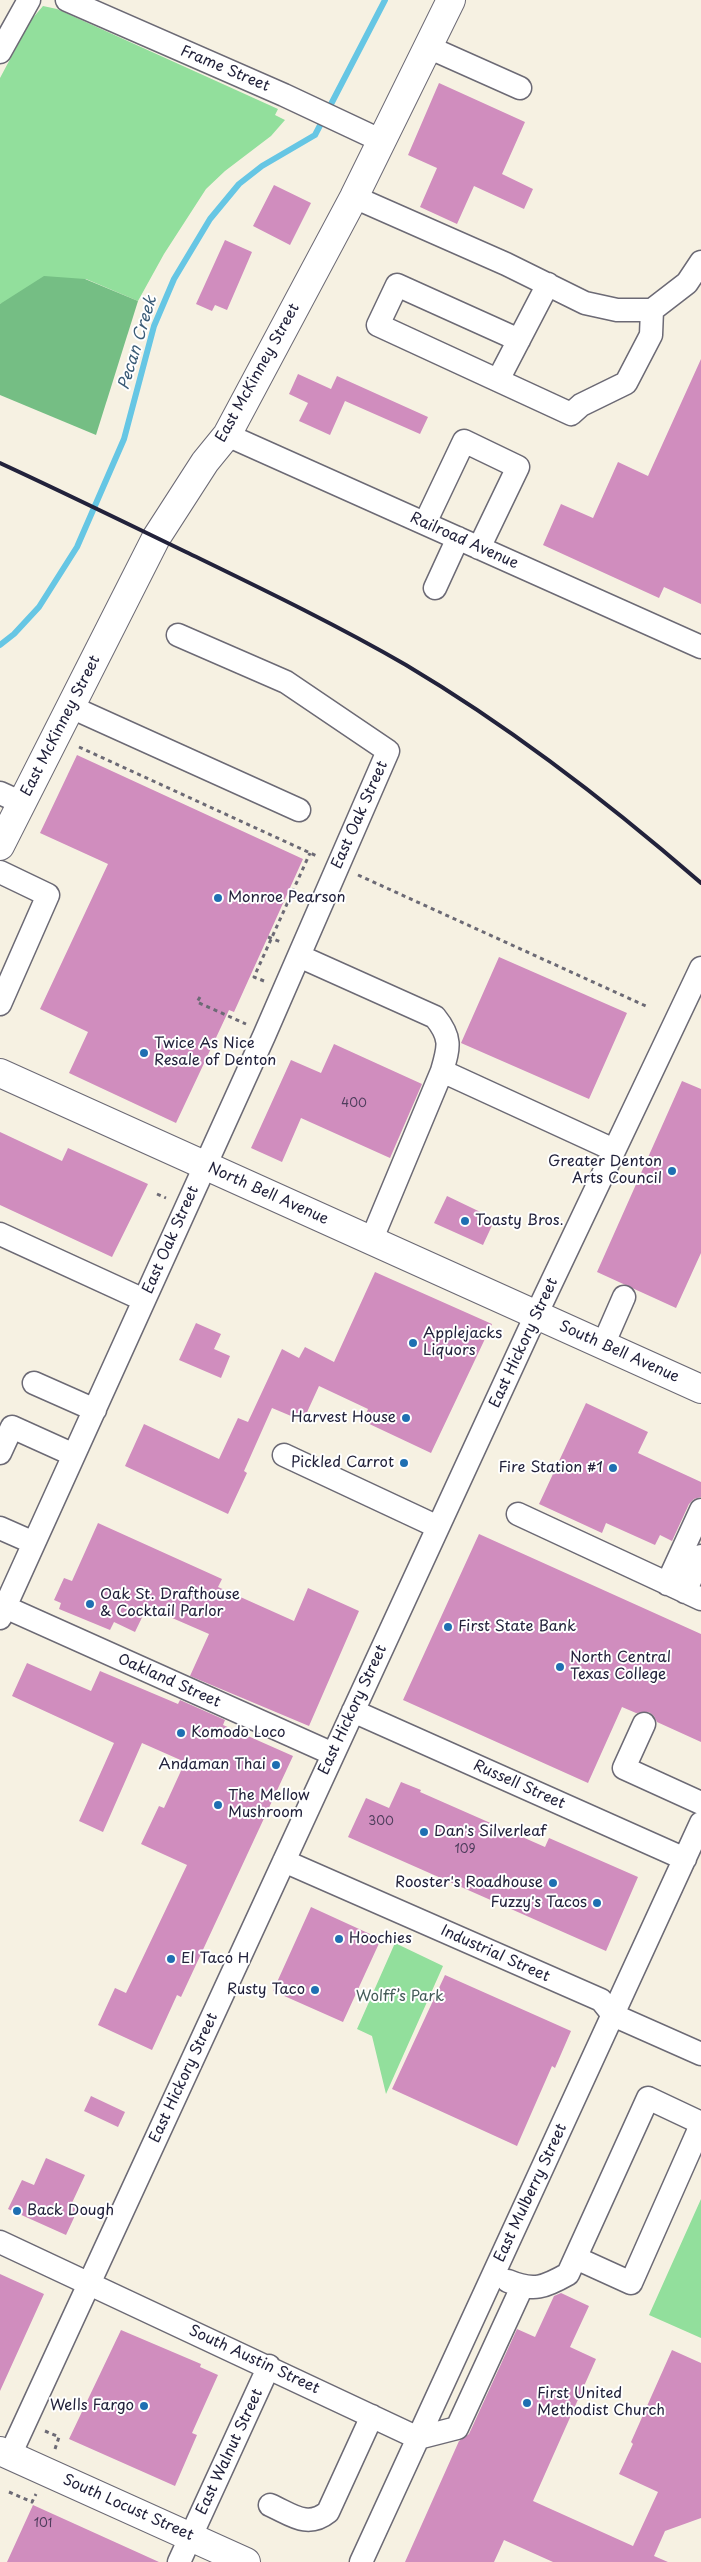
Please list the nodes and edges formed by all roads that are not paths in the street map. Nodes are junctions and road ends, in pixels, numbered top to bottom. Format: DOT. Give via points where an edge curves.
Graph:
graph roads {
  1 [pos="29,0"];
  2 [pos="66,0"];
  3 [pos="451,0"];
  4 [pos="428,47"];
  5 [pos="0,52"];
  6 [pos="520,88"];
  7 [pos="382,141"];
  8 [pos="354,197"];
  9 [pos="701,262"];
  10 [pos="548,284"];
  11 [pos="652,310"];
  12 [pos="519,340"];
  13 [pos="498,380"];
  14 [pos="226,435"];
  15 [pos="425,523"];
  16 [pos="458,538"];
  17 [pos="480,548"];
  18 [pos="435,588"];
  19 [pos="178,635"];
  20 [pos="701,647"];
  21 [pos="71,707"];
  22 [pos="11,798"];
  23 [pos="299,810"];
  24 [pos="0,846"];
  25 [pos="0,872"];
  26 [pos="299,956"];
  27 [pos="699,977"];
  28 [pos="0,1004"];
  29 [pos="442,1071"];
  30 [pos="0,1073"];
  31 [pos="614,1150"];
  32 [pos="205,1166"];
  33 [pos="0,1234"];
  34 [pos="371,1241"];
  35 [pos="624,1297"];
  36 [pos="144,1300"];
  37 [pos="536,1315"];
  38 [pos="603,1345"];
  39 [pos="34,1383"];
  40 [pos="701,1389"];
  41 [pos="95,1410"];
  42 [pos="0,1453"];
  43 [pos="74,1455"];
  44 [pos="284,1455"];
  45 [pos="701,1510"];
  46 [pos="518,1514"];
  47 [pos="438,1527"];
  48 [pos="0,1528"];
  49 [pos="34,1543"];
  50 [pos="701,1556"];
  51 [pos="684,1592"];
  52 [pos="3,1612"];
  53 [pos="353,1711"];
  54 [pos="644,1724"];
  55 [pos="334,1754"];
  56 [pos="701,1803"];
  57 [pos="701,1823"];
  58 [pos="685,1859"];
  59 [pos="284,1861"];
  60 [pos="613,2015"];
  61 [pos="701,2054"];
  62 [pos="701,2124"];
  63 [pos="0,2242"];
  64 [pos="576,2258"];
  65 [pos="493,2275"];
  66 [pos="90,2283"];
  67 [pos="522,2287"];
  68 [pos="269,2366"];
  69 [pos="372,2416"];
  70 [pos="418,2438"];
  71 [pos="5,2468"];
  72 [pos="270,2505"];
  73 [pos="191,2537"];
  74 [pos="179,2562"];
  75 [pos="246,2562"];
  76 [pos="361,2562"];
  1 -- 5 [label="street"];
  2 -- 7 [label="street, Frame Street"];
  3 -- 4 [label="main road, East McKinney Street"];
  4 -- 6 [label="street"];
  4 -- 7 [label="main road, East McKinney Street"];
  7 -- 8 [label="main road, East McKinney Street"];
  8 -- 10 [label="street"];
  8 -- 14 [label="main road, East McKinney Street"];
  9 -- 11 [label="street" via="687,283"];
  10 -- 11 [label="street" via="593,305 617,310"];
  10 -- 12 [label="street"];
  11 -- 13 [label="street" via="651,335 626,384 581,405 571,414"];
  12 -- 13 [label="street"];
  12 -- 13 [label="street" via="397,286 378,325"];
  14 -- 15 [label="street, Railroad Avenue"];
  14 -- 21 [label="main road, East McKinney Street" via="156,538"];
  15 -- 16 [label="street, Railroad Avenue"];
  15 -- 17 [label="street" via="464,441 518,467"];
  16 -- 17 [label="street, Railroad Avenue"];
  16 -- 18 [label="street"];
  17 -- 20 [label="street, Railroad Avenue"];
  19 -- 26 [label="street, East Oak Street" via="286,682 388,751"];
  21 -- 22 [label="main road, East McKinney Street"];
  21 -- 23 [label="street"];
  22 -- 24 [label="main road, East McKinney Street"];
  25 -- 28 [label="street" via="48,895"];
  26 -- 29 [label="street" via="435,1017 445,1030 449,1047"];
  26 -- 32 [label="street, East Oak Street"];
  27 -- 31 [label="street, East Hickory Street"];
  29 -- 31 [label="street"];
  29 -- 34 [label="street"];
  30 -- 32 [label="main road, North Bell Avenue"];
  31 -- 37 [label="street, East Hickory Street"];
  32 -- 34 [label="main road, North Bell Avenue"];
  32 -- 36 [label="street, East Oak Street"];
  33 -- 36 [label="street"];
  34 -- 37 [label="main road, North Bell Avenue"];
  35 -- 38 [label="street"];
  36 -- 41 [label="street, East Oak Street"];
  37 -- 38 [label="main road, South Bell Avenue"];
  37 -- 47 [label="street, East Hickory Street"];
  38 -- 40 [label="main road, South Bell Avenue"];
  39 -- 41 [label="street"];
  41 -- 43 [label="street, East Oak Street"];
  42 -- 43 [label="street" via="12,1427"];
  43 -- 49 [label="street, East Oak Street"];
  44 -- 47 [label="street"];
  45 -- 51 [label="street"];
  46 -- 51 [label="street"];
  47 -- 53 [label="street, East Hickory Street"];
  48 -- 49 [label="street"];
  49 -- 52 [label="street, East Oak Street"];
  50 -- 51 [label="street"];
  52 -- 55 [label="street, Oakland Street"];
  53 -- 55 [label="street, East Hickory Street"];
  53 -- 58 [label="street, Russell Street"];
  54 -- 56 [label="street" via="624,1768"];
  55 -- 59 [label="street, East Hickory Street"];
  57 -- 58 [label="street, East Mulberry Street"];
  58 -- 60 [label="street, East Mulberry Street"];
  59 -- 60 [label="street, Industrial Street" via="601,2000"];
  59 -- 66 [label="street, East Hickory Street"];
  60 -- 61 [label="street, Industrial Street"];
  60 -- 65 [label="street, East Mulberry Street"];
  62 -- 64 [label="street" via="631,2282"];
  62 -- 64 [label="street" via="648,2098"];
  63 -- 66 [label="street, South Austin Street"];
  64 -- 67 [label="street" via="568,2274 544,2287"];
  65 -- 67 [label="street"];
  65 -- 70 [label="street, East Mulberry Street"];
  66 -- 68 [label="street, South Austin Street"];
  66 -- 71 [label="street, East Hickory Street"];
  67 -- 70 [label="street" via="457,2428"];
  68 -- 69 [label="street, South Austin Street"];
  68 -- 73 [label="street, East Walnut Street"];
  69 -- 70 [label="street, South Austin Street"];
  69 -- 72 [label="street" via="328,2512 318,2520 304,2520"];
  70 -- 76 [label="street, East Mulberry Street"];
  71 -- 73 [label="main road, South Locust Street"];
  73 -- 74 [label="street, East Walnut Street"];
  73 -- 75 [label="main road, South Locust Street"];
}
